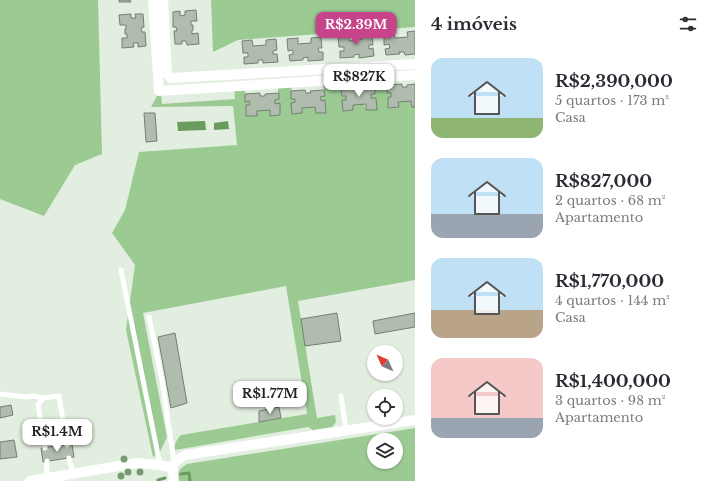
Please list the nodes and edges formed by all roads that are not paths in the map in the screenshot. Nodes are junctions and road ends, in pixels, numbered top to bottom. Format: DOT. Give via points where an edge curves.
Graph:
graph roads {
  1 [pos="153,0"];
  2 [pos="163,0"];
  3 [pos="415,64"];
  4 [pos="415,75"];
  5 [pos="121,270"];
  6 [pos="149,317"];
  7 [pos="0,394"];
  8 [pos="341,396"];
  9 [pos="43,398"];
  10 [pos="415,420"];
  11 [pos="346,430"];
  12 [pos="67,445"];
  13 [pos="45,448"];
  14 [pos="69,458"];
  15 [pos="47,461"];
  16 [pos="160,465"];
  17 [pos="173,466"];
  18 [pos="73,473"];
  19 [pos="46,478"];
  20 [pos="30,481"];
  21 [pos="174,481"];
  1 -- 4 [label="street" via="158,90"];
  2 -- 3 [label="street" via="167,73 171,78"];
  5 -- 16 [label="lane"];
  6 -- 17 [label="lane" via="163,388"];
  7 -- 9 [label="lane"];
  8 -- 11 [label="lane"];
  9 -- 12 [label="lane" via="59,396"];
  9 -- 13 [label="lane" via="38,405"];
  10 -- 11 [label="street"];
  11 -- 17 [label="street" via="186,455 178,459"];
  14 -- 18 [label="lane"];
  15 -- 19 [label="lane"];
  16 -- 17 [label="street"];
  16 -- 18 [label="street" via="137,463"];
  17 -- 21 [label="street"];
  18 -- 19 [label="street"];
  19 -- 20 [label="street"];
}
